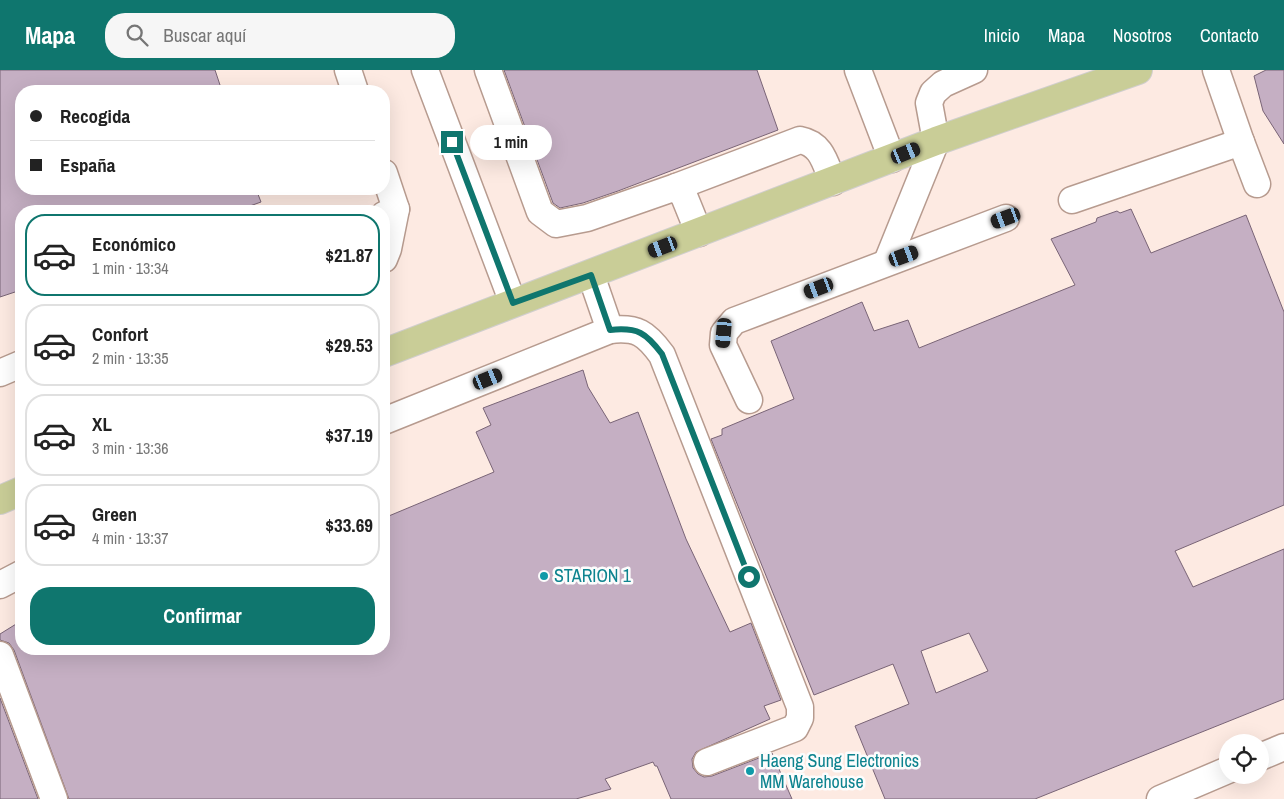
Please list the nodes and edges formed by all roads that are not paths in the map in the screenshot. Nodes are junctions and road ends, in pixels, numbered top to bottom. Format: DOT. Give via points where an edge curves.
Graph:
graph roads {
  1 [pos="348,70"];
  2 [pos="425,70"];
  3 [pos="488,70"];
  4 [pos="858,70"];
  5 [pos="974,70"];
  6 [pos="1138,70"];
  7 [pos="1216,70"];
  8 [pos="353,85"];
  9 [pos="936,141"];
  10 [pos="1241,142"];
  11 [pos="892,159"];
  12 [pos="833,182"];
  13 [pos="1257,184"];
  14 [pos="676,187"];
  15 [pos="1072,200"];
  16 [pos="1006,218"];
  17 [pos="699,233"];
  18 [pos="887,262"];
  19 [pos="591,275"];
  20 [pos="513,303"];
  21 [pos="610,330"];
  22 [pos="390,351"];
  23 [pos="15,367"];
  24 [pos="0,373"];
  25 [pos="749,400"];
  26 [pos="390,419"];
  27 [pos="15,494"];
  28 [pos="0,500"];
  29 [pos="15,577"];
  30 [pos="0,586"];
  31 [pos="0,655"];
  32 [pos="1284,747"];
  33 [pos="1269,753"];
  34 [pos="707,762"];
  35 [pos="1219,774"];
  36 [pos="54,799"];
  37 [pos="1160,799"];
  1 -- 8 [label="street"];
  2 -- 20 [label="street"];
  3 -- 14 [label="street" via="540,212 556,224 587,218"];
  4 -- 11 [label="street"];
  5 -- 9 [label="street" via="943,84 934,93 929,103"];
  6 -- 9 [label="main road"];
  7 -- 10 [label="street"];
  9 -- 11 [label="main road"];
  9 -- 18 [label="street"];
  10 -- 13 [label="street"];
  10 -- 15 [label="street"];
  11 -- 12 [label="main road"];
  12 -- 14 [label="street" via="822,154 810,142 800,140"];
  12 -- 17 [label="main road"];
  14 -- 17 [label="street" via="684,196"];
  16 -- 18 [label="street"];
  17 -- 19 [label="main road"];
  18 -- 25 [label="street" via="734,321 724,333 723,345"];
  19 -- 20 [label="main road"];
  19 -- 21 [label="street"];
  20 -- 22 [label="main road"];
  21 -- 26 [label="street"];
  21 -- 34 [label="street" via="624,328 648,336 662,354 800,707 800,718 795,728"];
  23 -- 24 [label="street"];
  27 -- 28 [label="main road"];
  29 -- 30 [label="street"];
  31 -- 36 [label="street"];
  32 -- 33 [label="street"];
  35 -- 37 [label="street"];
}
